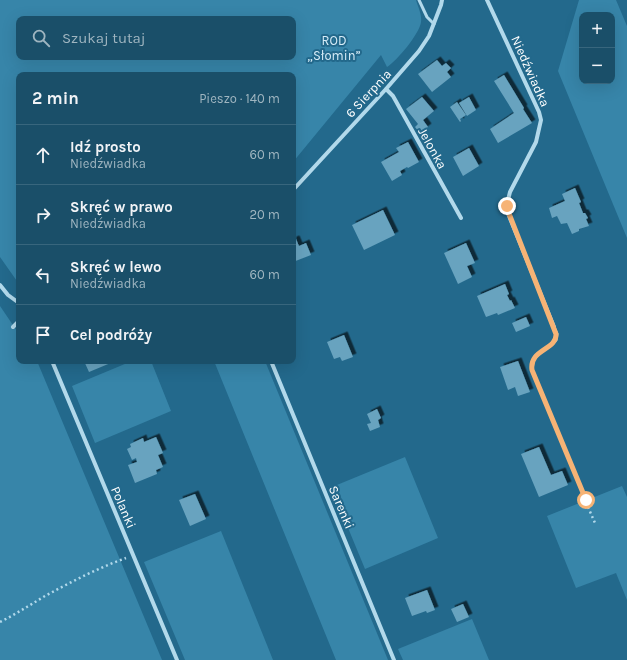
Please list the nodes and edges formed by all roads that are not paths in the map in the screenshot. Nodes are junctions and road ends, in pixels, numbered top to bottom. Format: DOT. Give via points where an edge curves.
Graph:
graph roads {
  1 [pos="419,0"];
  2 [pos="442,0"];
  3 [pos="487,0"];
  4 [pos="434,24"];
  5 [pos="386,89"];
  6 [pos="296,187"];
  7 [pos="461,218"];
  8 [pos="0,285"];
  9 [pos="16,301"];
  10 [pos="16,324"];
  11 [pos="13,327"];
  12 [pos="554,327"];
  13 [pos="53,364"];
  14 [pos="272,364"];
  15 [pos="586,500"];
  16 [pos="177,660"];
  17 [pos="394,660"];
  1 -- 4 [label="lane" via="427,17"];
  2 -- 4 [label="street, 6 Sierpnia"];
  3 -- 12 [label="street, Niedźwiadka" via="541,120 536,142 510,192 508,211"];
  4 -- 5 [label="street, 6 Sierpnia" via="419,51"];
  5 -- 6 [label="street, 6 Sierpnia"];
  5 -- 7 [label="street, Jelonka" via="393,96"];
  8 -- 9 [label="street"];
  10 -- 11 [label="street"];
  12 -- 15 [label="lane, Niedźwiadka" via="556,340 535,357 532,370"];
  13 -- 16 [label="street, Polanki"];
  14 -- 17 [label="street, Sarenki"];
}
